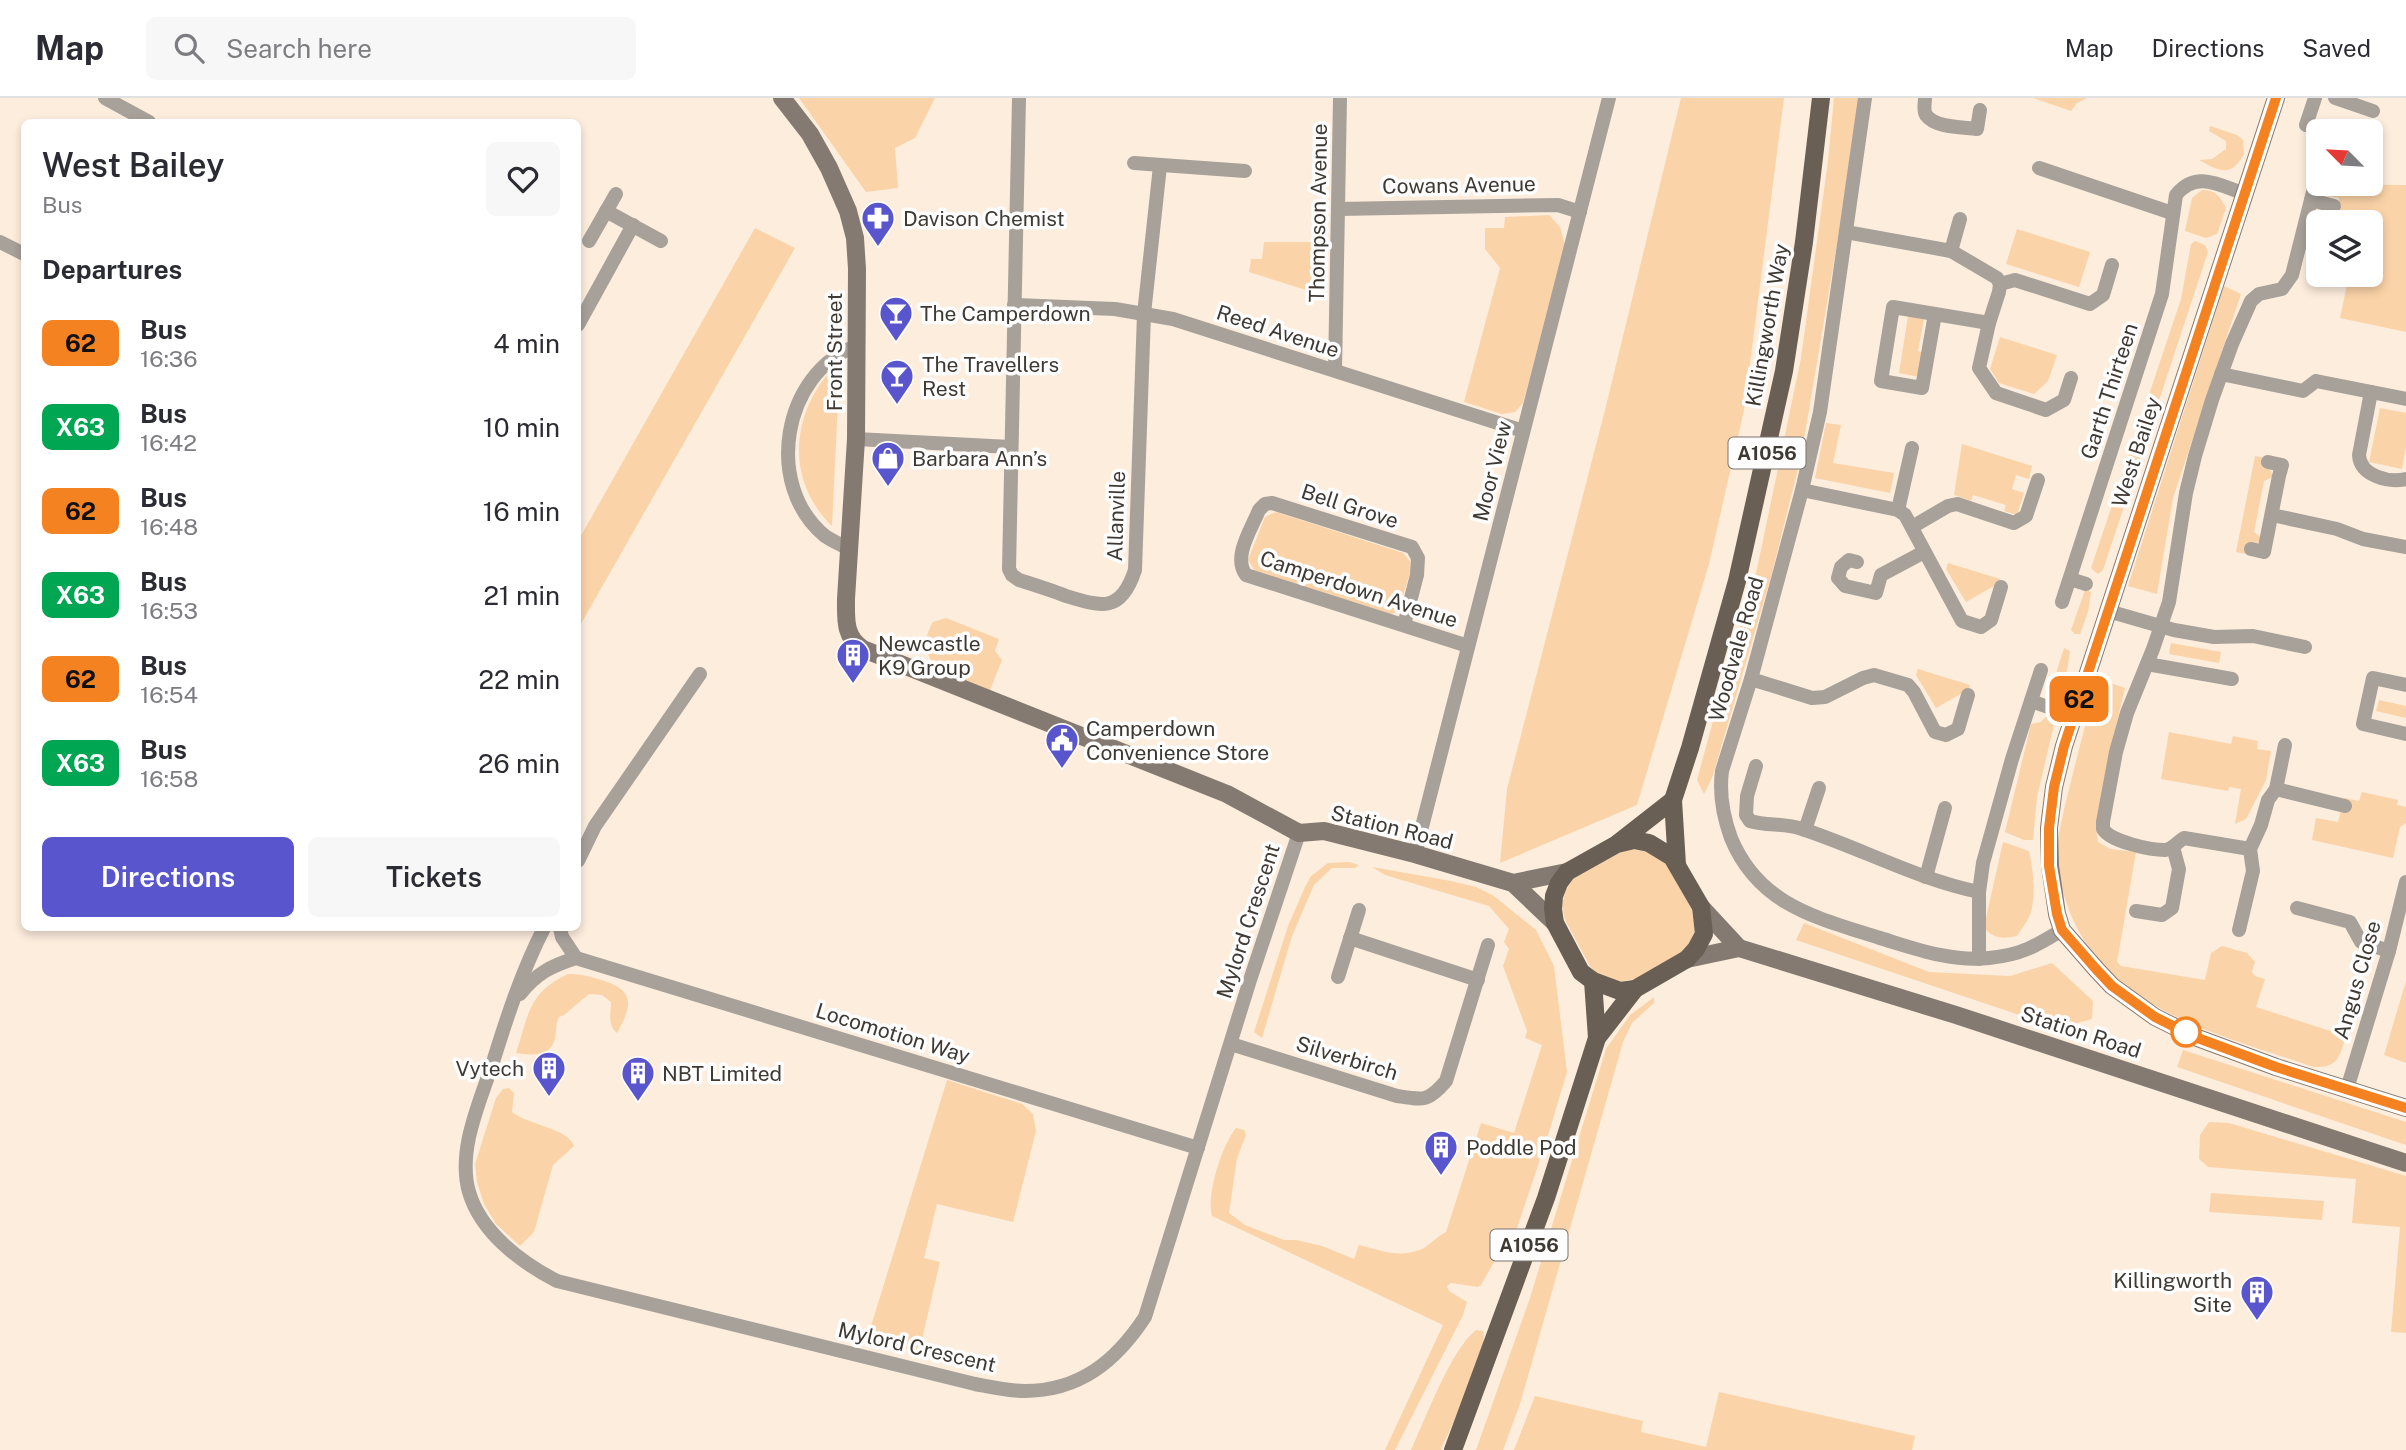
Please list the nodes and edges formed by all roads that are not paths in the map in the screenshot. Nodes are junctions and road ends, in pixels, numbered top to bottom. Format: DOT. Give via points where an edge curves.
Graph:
graph roads {
  1 [pos="105,98"];
  2 [pos="782,98"];
  3 [pos="1018,98"];
  4 [pos="1340,98"];
  5 [pos="1609,98"];
  6 [pos="1821,98"];
  7 [pos="1866,98"];
  8 [pos="1925,98"];
  9 [pos="2276,98"];
  10 [pos="2315,98"];
  11 [pos="2335,98"];
  12 [pos="1980,110"];
  13 [pos="2373,111"];
  14 [pos="144,119"];
  15 [pos="2308,119"];
  16 [pos="1134,163"];
  17 [pos="1160,166"];
  18 [pos="2039,168"];
  19 [pos="1245,172"];
  20 [pos="616,194"];
  21 [pos="2245,194"];
  22 [pos="2334,206"];
  23 [pos="1339,209"];
  24 [pos="606,211"];
  25 [pos="1580,212"];
  26 [pos="2172,213"];
  27 [pos="1960,219"];
  28 [pos="633,225"];
  29 [pos="1846,232"];
  30 [pos="661,241"];
  31 [pos="0,242"];
  32 [pos="589,242"];
  33 [pos="1951,251"];
  34 [pos="21,252"];
  35 [pos="2105,271"];
  36 [pos="2000,284"];
  37 [pos="1014,305"];
  38 [pos="1144,314"];
  39 [pos="1934,314"];
  40 [pos="581,320"];
  41 [pos="1989,323"];
  42 [pos="856,346"];
  43 [pos="1335,371"];
  44 [pos="2221,374"];
  45 [pos="2052,383"];
  46 [pos="2371,392"];
  47 [pos="2406,399"];
  48 [pos="1523,431"];
  49 [pos="856,439"];
  50 [pos="1010,447"];
  51 [pos="1912,448"];
  52 [pos="2268,462"];
  53 [pos="2406,479"];
  54 [pos="2031,484"];
  55 [pos="1802,490"];
  56 [pos="1898,510"];
  57 [pos="2272,514"];
  58 [pos="1912,527"];
  59 [pos="2406,547"];
  60 [pos="849,549"];
  61 [pos="2251,549"];
  62 [pos="1924,552"];
  63 [pos="1857,562"];
  64 [pos="1240,568"];
  65 [pos="2070,579"];
  66 [pos="2086,584"];
  67 [pos="1994,595"];
  68 [pos="2063,602"];
  69 [pos="2108,611"];
  70 [pos="846,625"];
  71 [pos="1404,625"];
  72 [pos="2161,627"];
  73 [pos="1468,646"];
  74 [pos="2305,647"];
  75 [pos="2147,664"];
  76 [pos="2041,670"];
  77 [pos="700,674"];
  78 [pos="1751,679"];
  79 [pos="2232,679"];
  80 [pos="2396,688"];
  81 [pos="1961,701"];
  82 [pos="2031,701"];
  83 [pos="2048,707"];
  84 [pos="2406,734"];
  85 [pos="2285,745"];
  86 [pos="1756,766"];
  87 [pos="1819,788"];
  88 [pos="2276,789"];
  89 [pos="1673,800"];
  90 [pos="1938,812"];
  91 [pos="2328,817"];
  92 [pos="1805,830"];
  93 [pos="1299,833"];
  94 [pos="1617,844"];
  95 [pos="2173,847"];
  96 [pos="2250,849"];
  97 [pos="581,854"];
  98 [pos="1415,854"];
  99 [pos="1677,865"];
  100 [pos="1567,872"];
  101 [pos="1926,877"];
  102 [pos="2406,882"];
  103 [pos="1513,883"];
  104 [pos="1979,892"];
  105 [pos="1701,907"];
  106 [pos="2297,908"];
  107 [pos="1359,910"];
  108 [pos="2136,911"];
  109 [pos="1555,923"];
  110 [pos="2062,930"];
  111 [pos="2239,930"];
  112 [pos="543,931"];
  113 [pos="561,931"];
  114 [pos="1350,938"];
  115 [pos="1489,945"];
  116 [pos="1740,948"];
  117 [pos="2389,951"];
  118 [pos="576,958"];
  119 [pos="1687,959"];
  120 [pos="1979,959"];
  121 [pos="1338,977"];
  122 [pos="1478,979"];
  123 [pos="1593,981"];
  124 [pos="1635,989"];
  125 [pos="511,1005"];
  126 [pos="1597,1038"];
  127 [pos="1231,1044"];
  128 [pos="2347,1089"];
  129 [pos="2406,1108"];
  130 [pos="1198,1148"];
  131 [pos="2406,1163"];
  132 [pos="1453,1450"];
  1 -- 14 [label="street"];
  2 -- 42 [label="main road, Front Street" via="829,168 852,224 857,269"];
  3 -- 37 [label="street, Allanville"];
  4 -- 23 [label="street, Thompson Avenue"];
  5 -- 25 [label="street, Moor View"];
  6 -- 89 [label="main road, Killingworth Way / A1056" via="1784,371 1737,581"];
  7 -- 29 [label="street, Woodvale Road"];
  8 -- 12 [label="street" via="1924,112 1936,123 1977,129"];
  9 -- 21 [label="main road, West Bailey"];
  10 -- 15 [label="street"];
  11 -- 13 [label="street"];
  16 -- 17 [label="street"];
  17 -- 19 [label="street"];
  17 -- 38 [label="street"];
  18 -- 26 [label="street"];
  20 -- 24 [label="street"];
  21 -- 26 [label="street, Garth Thirteen" via="2195,181 2176,195"];
  21 -- 69 [label="main road, West Bailey"];
  22 -- 44 [label="street" via="2312,194 2292,275 2281,289 2250,301"];
  23 -- 25 [label="street, Cowans Avenue" via="1558,205"];
  23 -- 43 [label="street, Thompson Avenue"];
  24 -- 28 [label="street"];
  24 -- 32 [label="street"];
  25 -- 48 [label="street, Moor View"];
  26 -- 65 [label="street, Garth Thirteen" via="2162,294"];
  27 -- 33 [label="street"];
  28 -- 30 [label="street"];
  28 -- 40 [label="street"];
  29 -- 33 [label="street"];
  29 -- 55 [label="street, Woodvale Road" via="1820,412"];
  31 -- 34 [label="street"];
  33 -- 36 [label="street" via="1989,271"];
  35 -- 36 [label="street" via="2103,295 2090,304 2015,280"];
  36 -- 41 [label="street"];
  37 -- 38 [label="street, Reed Avenue"];
  37 -- 50 [label="street, Allanville"];
  38 -- 43 [label="street, Reed Avenue" via="1173,319"];
  38 -- 50 [label="street, Allanville" via="1135,570 1129,587 1116,600 1097,606 1012,575 1008,562"];
  39 -- 39 [label="street" via="1922,388 1881,381 1894,307"];
  39 -- 41 [label="street"];
  41 -- 45 [label="street" via="1979,368 1996,393 2046,410 2064,400 2069,383"];
  42 -- 49 [label="main road, Front Street"];
  42 -- 60 [label="street" via="826,363 806,387 793,417 788,448 793,483 808,515 826,537"];
  43 -- 48 [label="street, Reed Avenue"];
  44 -- 46 [label="street" via="2303,391 2316,381"];
  44 -- 72 [label="street" via="2192,468"];
  46 -- 47 [label="street"];
  46 -- 53 [label="street" via="2360,463 2373,475"];
  48 -- 73 [label="street, Moor View"];
  49 -- 50 [label="street"];
  49 -- 60 [label="main road, Front Street"];
  51 -- 56 [label="street"];
  52 -- 57 [label="street" via="2282,465"];
  54 -- 58 [label="street" via="2026,516 2014,523 1957,503"];
  55 -- 56 [label="street"];
  55 -- 78 [label="street, Woodvale Road"];
  56 -- 58 [label="street"];
  57 -- 59 [label="street"];
  57 -- 61 [label="street" via="2264,552"];
  58 -- 62 [label="street"];
  60 -- 70 [label="main road, Front Street"];
  62 -- 63 [label="street" via="1881,575 1876,593 1845,586 1838,578 1849,560"];
  62 -- 67 [label="street" via="1962,621 1981,627 1991,620"];
  64 -- 71 [label="street, Camperdown Avenue" via="1246,575"];
  64 -- 71 [label="street, Bell Grove" via="1259,510 1272,503 1412,547 1418,558 1417,575"];
  65 -- 66 [label="street"];
  65 -- 68 [label="street, Garth Thirteen"];
  69 -- 72 [label="street"];
  69 -- 110 [label="main road, West Bailey" via="2054,787 2049,866"];
  70 -- 93 [label="main road, Station Road" via="851,640 863,649 1227,794"];
  71 -- 73 [label="street, Camperdown Avenue"];
  72 -- 74 [label="street" via="2214,637 2253,636"];
  72 -- 75 [label="street"];
  73 -- 98 [label="street, Moor View"];
  75 -- 79 [label="street"];
  75 -- 95 [label="street" via="2116,752 2103,822 2112,838"];
  76 -- 82 [label="street"];
  77 -- 97 [label="street" via="595,826"];
  78 -- 81 [label="street" via="1812,698 1825,697 1874,675 1908,685 1935,732 1946,736 1958,729"];
  78 -- 120 [label="street, Woodvale Road" via="1720,786 1727,828 1751,874 1807,914 1923,952"];
  80 -- 84 [label="street" via="2373,678 2363,724"];
  82 -- 83 [label="street"];
  82 -- 104 [label="street" via="1983,863"];
  85 -- 88 [label="street"];
  86 -- 92 [label="street" via="1747,796 1750,821"];
  87 -- 92 [label="street"];
  88 -- 91 [label="street" via="2338,804"];
  88 -- 96 [label="street"];
  89 -- 94 [label="main road"];
  89 -- 99 [label="main road, Killingworth Way / A1056"];
  90 -- 101 [label="street"];
  92 -- 101 [label="street"];
  93 -- 98 [label="main road, Station Road" via="1324,831"];
  93 -- 127 [label="street, Mylord Crescent"];
  94 -- 99 [label="main road" via="1649,843"];
  94 -- 100 [label="main road"];
  95 -- 96 [label="street" via="2184,838"];
  95 -- 108 [label="street" via="2179,869 2172,908 2162,915"];
  96 -- 111 [label="street" via="2253,871"];
  98 -- 103 [label="main road, Station Road"];
  99 -- 105 [label="main road"];
  100 -- 103 [label="main road, Station Road"];
  100 -- 109 [label="main road" via="1554,896"];
  101 -- 104 [label="street"];
  102 -- 117 [label="street, Angus Close"];
  103 -- 109 [label="main road, Station Road"];
  104 -- 120 [label="street"];
  105 -- 116 [label="main road, Station Road"];
  105 -- 119 [label="main road" via="1704,934"];
  106 -- 117 [label="street" via="2350,922 2361,942"];
  107 -- 114 [label="street"];
  109 -- 123 [label="main road" via="1581,972"];
  110 -- 120 [label="street, Woodvale Road" via="2029,950"];
  110 -- 128 [label="main road, West Bailey" via="2112,986 2155,1017 2206,1041"];
  112 -- 125 [label="street, Mylord Crescent"];
  113 -- 118 [label="street"];
  114 -- 121 [label="street"];
  114 -- 122 [label="street"];
  115 -- 122 [label="street"];
  116 -- 119 [label="main road, Station Road"];
  116 -- 131 [label="main road, Station Road"];
  117 -- 128 [label="street, Angus Close"];
  118 -- 125 [label="street" via="550,966"];
  118 -- 130 [label="street, Locomotion Way"];
  119 -- 124 [label="main road"];
  122 -- 127 [label="street, Silverbirch" via="1446,1081 1433,1096 1397,1096"];
  123 -- 124 [label="main road" via="1620,990"];
  123 -- 126 [label="main road, A1056"];
  124 -- 126 [label="main road, A1056"];
  125 -- 130 [label="street, Mylord Crescent" via="472,1126 466,1171 478,1213 515,1255 557,1281 975,1384 1023,1391 1062,1385 1096,1371 1130,1339 1155,1291"];
  126 -- 132 [label="main road, A1056" via="1546,1198"];
  127 -- 130 [label="street, Mylord Crescent"];
  128 -- 129 [label="main road, West Bailey"];
}
